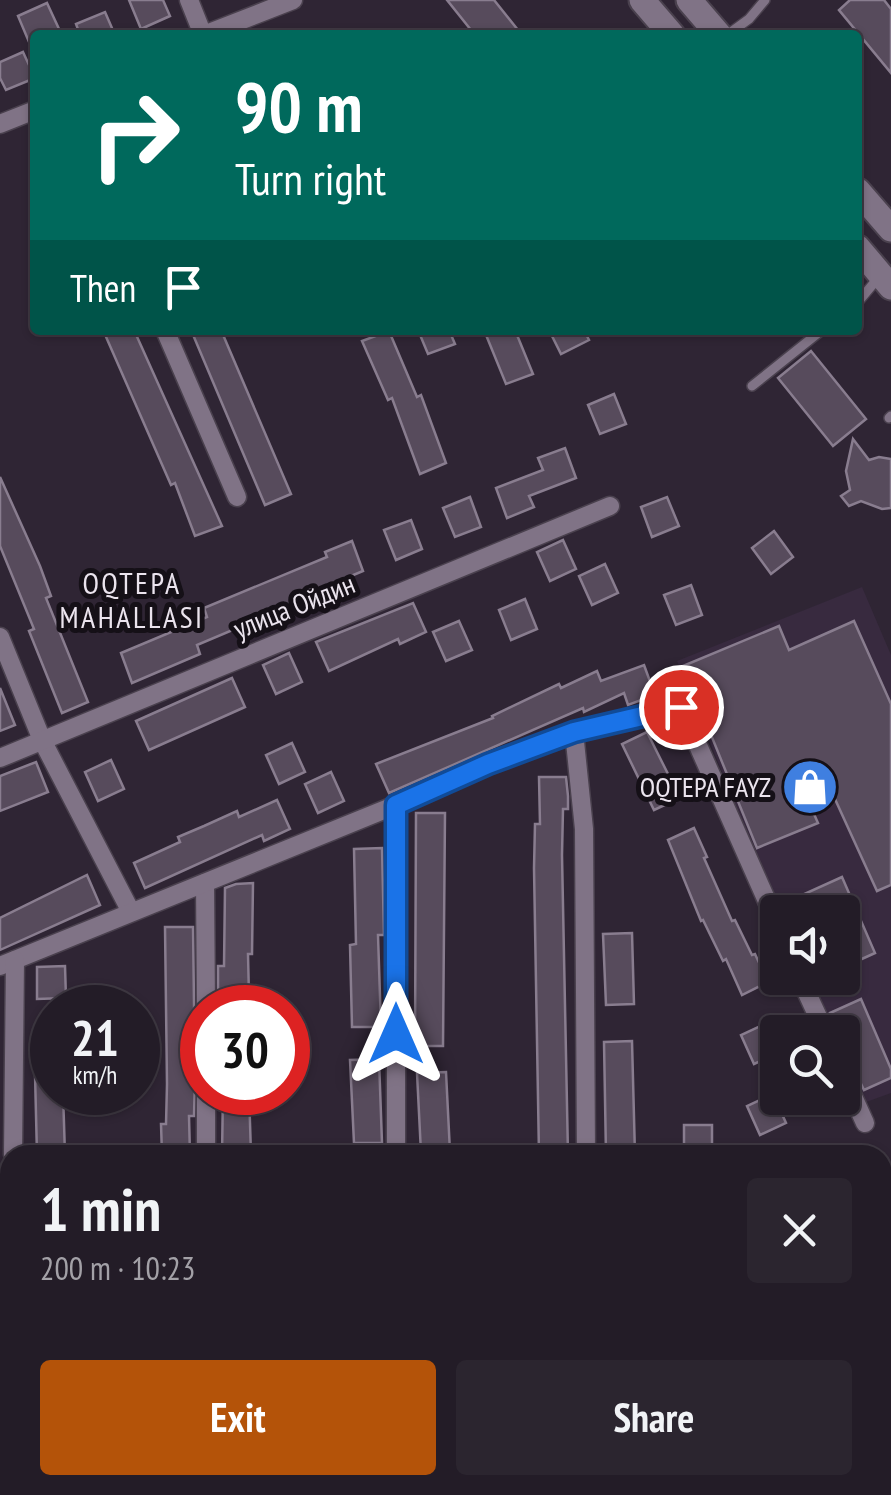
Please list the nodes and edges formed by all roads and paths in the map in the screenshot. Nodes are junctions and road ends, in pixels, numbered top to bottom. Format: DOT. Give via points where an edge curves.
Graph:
graph roads {
  1 [pos="188,0"];
  2 [pos="293,0"];
  3 [pos="642,0"];
  4 [pos="689,0"];
  5 [pos="765,0"];
  6 [pos="201,30"];
  7 [pos="216,30"];
  8 [pos="668,30"];
  9 [pos="715,30"];
  10 [pos="734,30"];
  11 [pos="30,112"];
  12 [pos="0,124"];
  13 [pos="862,196"];
  14 [pos="888,225"];
  15 [pos="862,245"];
  16 [pos="862,253"];
  17 [pos="886,281"];
  18 [pos="862,299"];
  19 [pos="167,335"];
  20 [pos="816,335"];
  21 [pos="752,386"];
  22 [pos="237,498"];
  23 [pos="610,506"];
  24 [pos="0,637"];
  25 [pos="574,732"];
  26 [pos="42,740"];
  27 [pos="0,758"];
  28 [pos="396,805"];
  29 [pos="205,884"];
  30 [pos="764,895"];
  31 [pos="130,910"];
  32 [pos="7,963"];
  33 [pos="206,985"];
  34 [pos="860,1112"];
  35 [pos="206,1115"];
  36 [pos="865,1123"];
  37 [pos="12,1145"];
  38 [pos="206,1145"];
  39 [pos="396,1145"];
  40 [pos="586,1145"];
  1 -- 6 [label="street"];
  2 -- 7 [label="street"];
  3 -- 8 [label="main road"];
  4 -- 9 [label="main road"];
  5 -- 10 [label="lane"];
  11 -- 12 [label="street"];
  13 -- 14 [label="main road"];
  14 -- 15 [label="main road"];
  16 -- 17 [label="main road"];
  17 -- 18 [label="lane"];
  19 -- 22 [label="street"];
  20 -- 21 [label="lane"];
  23 -- 26 [label="street, улица Ойдин"];
  24 -- 26 [label="street"];
  25 -- 28 [label="street"];
  25 -- 30 [label="street" via="681,707"];
  25 -- 40 [label="street" via="584,829"];
  26 -- 27 [label="street, улица Ойдин"];
  26 -- 31 [label="street"];
  28 -- 29 [label="street"];
  28 -- 39 [label="street"];
  29 -- 31 [label="street"];
  29 -- 33 [label="street"];
  31 -- 32 [label="street"];
  32 -- 37 [label="street"];
  34 -- 36 [label="street"];
  35 -- 38 [label="street"];
}
